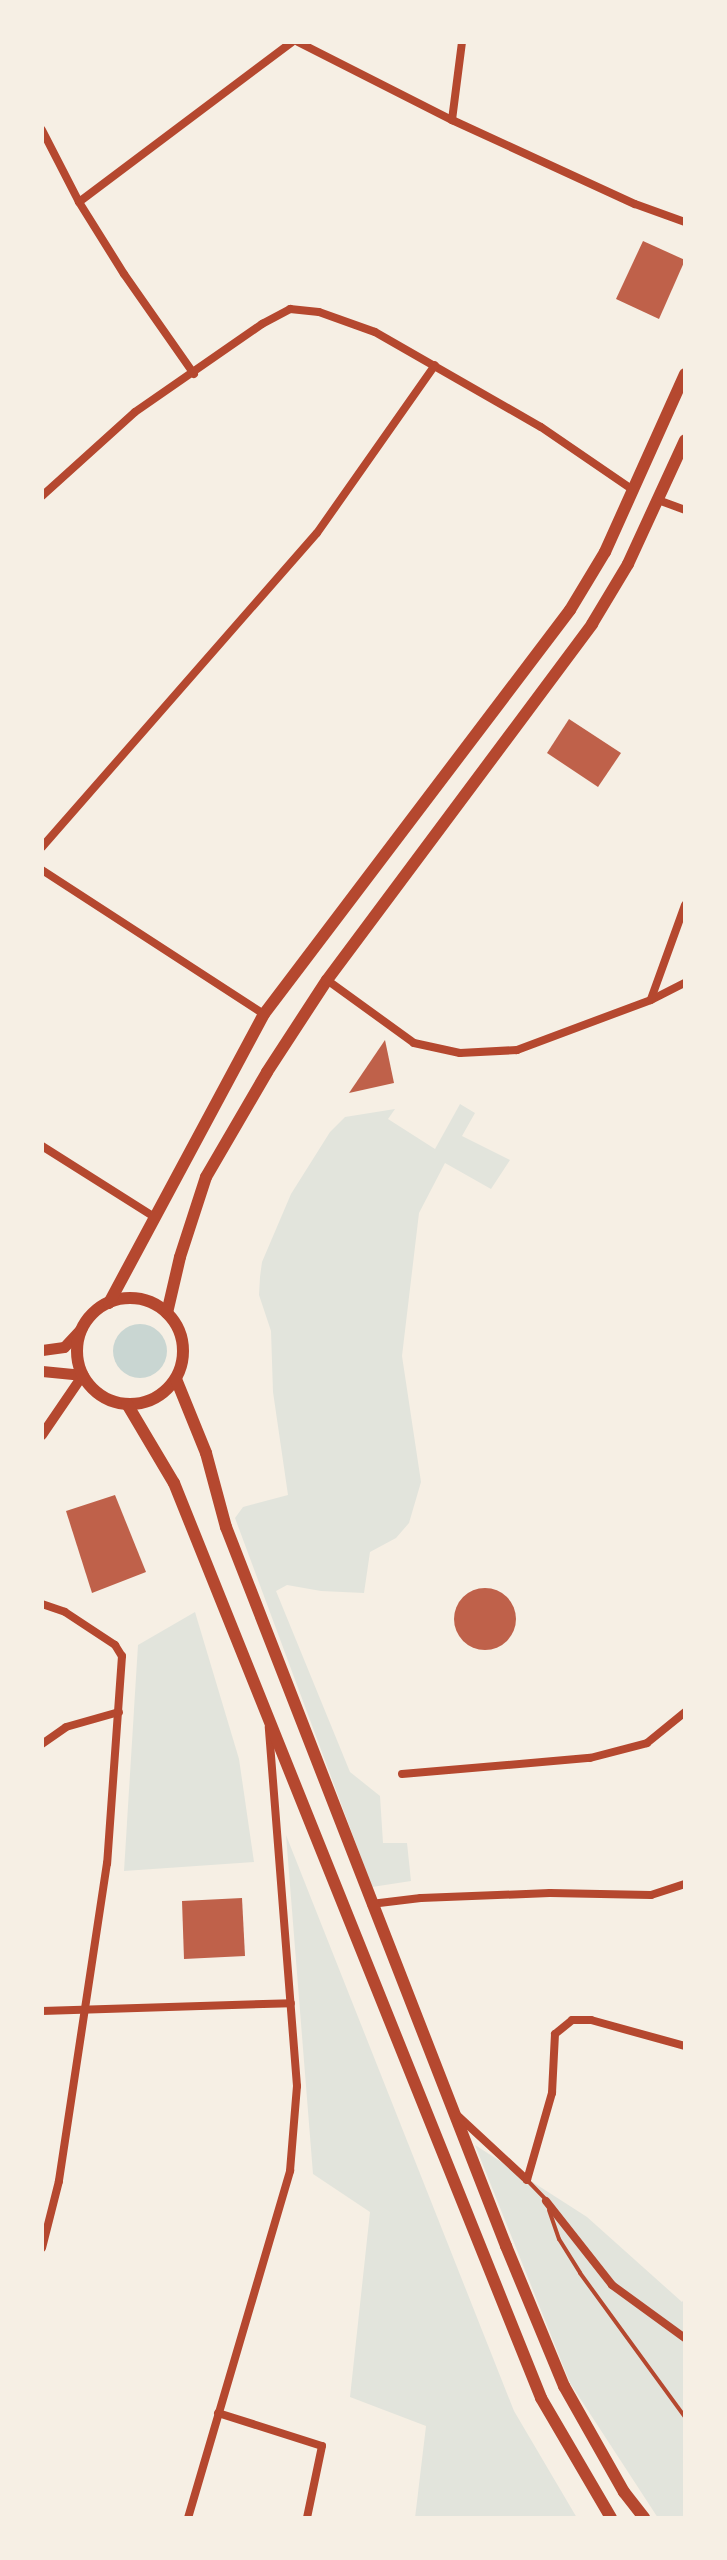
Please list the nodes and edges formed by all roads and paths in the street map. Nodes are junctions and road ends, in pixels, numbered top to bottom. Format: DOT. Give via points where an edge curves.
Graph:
graph roads {
  1 [pos="295,42"];
  2 [pos="462,42"];
  3 [pos="452,120"];
  4 [pos="42,130"];
  5 [pos="79,202"];
  6 [pos="670,219"];
  7 [pos="685,222"];
  8 [pos="685,231"];
  9 [pos="435,365"];
  10 [pos="194,374"];
  11 [pos="685,374"];
  12 [pos="685,440"];
  13 [pos="633,490"];
  14 [pos="42,496"];
  15 [pos="658,500"];
  16 [pos="685,510"];
  17 [pos="42,847"];
  18 [pos="42,870"];
  19 [pos="685,905"];
  20 [pos="327,980"];
  21 [pos="685,983"];
  22 [pos="651,1000"];
  23 [pos="264,1014"];
  24 [pos="42,1146"];
  25 [pos="156,1218"];
  26 [pos="109,1303"];
  27 [pos="167,1313"];
  28 [pos="82,1328"];
  29 [pos="42,1350"];
  30 [pos="42,1371"];
  31 [pos="83,1375"];
  32 [pos="176,1379"];
  33 [pos="127,1404"];
  34 [pos="42,1435"];
  35 [pos="42,1604"];
  36 [pos="119,1712"];
  37 [pos="685,1712"];
  38 [pos="268,1719"];
  39 [pos="42,1744"];
  40 [pos="402,1774"];
  41 [pos="685,1884"];
  42 [pos="371,1904"];
  43 [pos="291,2003"];
  44 [pos="86,2009"];
  45 [pos="42,2011"];
  46 [pos="685,2046"];
  47 [pos="454,2113"];
  48 [pos="527,2180"];
  49 [pos="546,2201"];
  50 [pos="42,2248"];
  51 [pos="685,2338"];
  52 [pos="218,2413"];
  53 [pos="685,2417"];
  54 [pos="188,2518"];
  55 [pos="307,2518"];
  56 [pos="611,2518"];
  57 [pos="644,2518"];
  1 -- 3 [label="street"];
  1 -- 5 [label="street"];
  2 -- 3 [label="street"];
  3 -- 6 [label="street"];
  4 -- 5 [label="street"];
  5 -- 10 [label="street"];
  6 -- 7 [label="street"];
  6 -- 8 [label="street"];
  9 -- 10 [label="street" via="375,332 319,312 290,309"];
  9 -- 13 [label="street" via="541,427"];
  9 -- 17 [label="street" via="317,533"];
  10 -- 14 [label="street" via="135,412"];
  11 -- 13 [label="main road"];
  12 -- 15 [label="main road"];
  13 -- 23 [label="main road" via="605,552 570,610"];
  15 -- 16 [label="street"];
  15 -- 20 [label="main road" via="592,624"];
  18 -- 23 [label="street"];
  19 -- 22 [label="street"];
  20 -- 22 [label="street" via="414,1043 460,1053 517,1050"];
  20 -- 27 [label="main road" via="206,1177"];
  21 -- 22 [label="street"];
  23 -- 25 [label="main road"];
  24 -- 25 [label="street"];
  25 -- 26 [label="main road"];
  26 -- 27 [label="main road" via="139,1299"];
  26 -- 28 [label="main road"];
  27 -- 32 [label="main road" via="183,1344"];
  28 -- 29 [label="main road" via="64,1347"];
  28 -- 31 [label="main road" via="77,1352"];
  30 -- 31 [label="main road"];
  31 -- 33 [label="main road" via="109,1400"];
  31 -- 34 [label="street"];
  32 -- 33 [label="main road" via="155,1398"];
  32 -- 42 [label="main road" via="206,1453 226,1527"];
  33 -- 38 [label="main road" via="174,1483"];
  35 -- 36 [label="street" via="65,1612 115,1645 122,1656"];
  36 -- 39 [label="street" via="66,1727"];
  36 -- 44 [label="street" via="107,1863"];
  37 -- 40 [label="street" via="647,1743 590,1758"];
  38 -- 43 [label="street"];
  38 -- 56 [label="main road" via="541,2398"];
  41 -- 42 [label="street" via="651,1895 550,1893"];
  42 -- 47 [label="main road"];
  43 -- 44 [label="street"];
  43 -- 52 [label="street" via="297,2086 290,2171"];
  44 -- 45 [label="street"];
  44 -- 50 [label="street" via="59,2181"];
  46 -- 48 [label="street" via="591,2020 572,2020 555,2034 552,2093"];
  47 -- 48 [label="street"];
  47 -- 57 [label="main road" via="564,2386"];
  48 -- 49 [label="lane"];
  49 -- 51 [label="street" via="612,2285"];
  49 -- 53 [label="lane" via="559,2239 580,2273"];
  52 -- 54 [label="street"];
  52 -- 55 [label="street" via="322,2446"];
}
